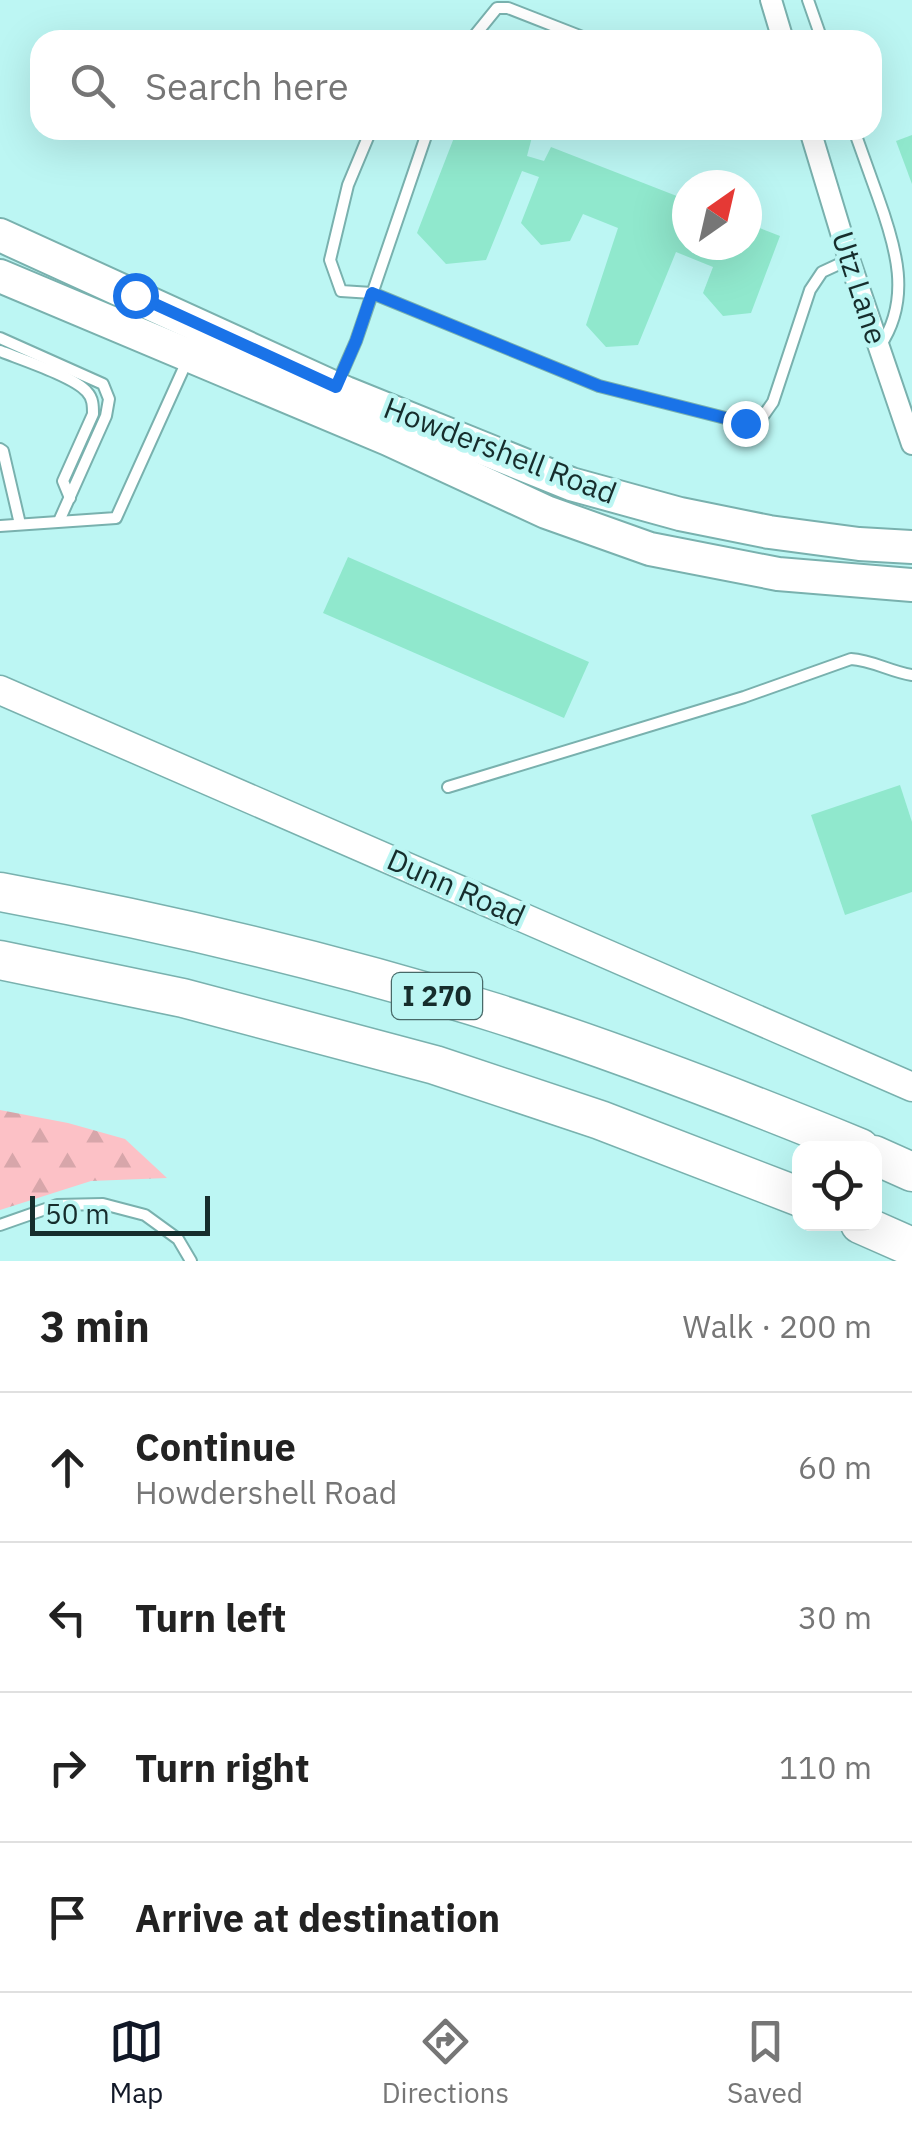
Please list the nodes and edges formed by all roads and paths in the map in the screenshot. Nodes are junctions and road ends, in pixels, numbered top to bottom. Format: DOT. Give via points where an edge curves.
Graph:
graph roads {
  1 [pos="771,0"];
  2 [pos="808,0"];
  3 [pos="479,30"];
  4 [pos="564,30"];
  5 [pos="780,30"];
  6 [pos="818,30"];
  7 [pos="366,140"];
  8 [pos="425,140"];
  9 [pos="813,140"];
  10 [pos="858,140"];
  11 [pos="0,235"];
  12 [pos="849,260"];
  13 [pos="7,281"];
  14 [pos="372,293"];
  15 [pos="0,338"];
  16 [pos="878,348"];
  17 [pos="0,351"];
  18 [pos="190,356"];
  19 [pos="336,387"];
  20 [pos="912,444"];
  21 [pos="0,449"];
  22 [pos="70,498"];
  23 [pos="59,522"];
  24 [pos="20,524"];
  25 [pos="0,526"];
  26 [pos="912,547"];
  27 [pos="912,585"];
  28 [pos="912,675"];
  29 [pos="0,690"];
  30 [pos="448,786"];
  31 [pos="0,892"];
  32 [pos="0,960"];
  33 [pos="912,1087"];
  34 [pos="843,1141"];
  35 [pos="882,1159"];
  36 [pos="912,1172"];
  37 [pos="792,1194"];
  38 [pos="0,1225"];
  39 [pos="876,1231"];
  40 [pos="912,1247"];
  41 [pos="191,1261"];
  1 -- 5 [label="street"];
  2 -- 6 [label="lane"];
  3 -- 4 [label="lane" via="497,8"];
  7 -- 14 [label="lane" via="330,260 341,291"];
  8 -- 14 [label="lane"];
  9 -- 12 [label="street, Utz Lane"];
  10 -- 16 [label="lane" via="900,272 892,330"];
  11 -- 19 [label="main road, Howdershell Road"];
  12 -- 14 [label="lane" via="822,272 810,290 773,402 762,419 745,423 599,386"];
  12 -- 16 [label="street, Utz Lane"];
  13 -- 18 [label="main road, Howdershell Road"];
  14 -- 19 [label="lane"];
  15 -- 22 [label="lane" via="104,384 106,416"];
  16 -- 20 [label="street, Utz Lane"];
  17 -- 22 [label="lane" via="89,393 93,414 63,481"];
  18 -- 23 [label="lane" via="116,518"];
  18 -- 27 [label="main road, Howdershell Road" via="546,512 650,549 778,574"];
  19 -- 26 [label="main road, Howdershell Road" via="571,484 769,532"];
  21 -- 24 [label="lane"];
  22 -- 23 [label="lane"];
  23 -- 24 [label="lane"];
  24 -- 25 [label="lane"];
  28 -- 30 [label="lane" via="851,659"];
  29 -- 33 [label="street, Dunn Road"];
  31 -- 34 [label="highway, I 270" via="240,942 442,997 622,1056"];
  32 -- 37 [label="highway, I 270" via="200,1002 435,1065"];
  35 -- 36 [label="highway"];
  38 -- 41 [label="lane" via="56,1205 103,1204 145,1215 178,1239"];
  39 -- 40 [label="highway"];
}
